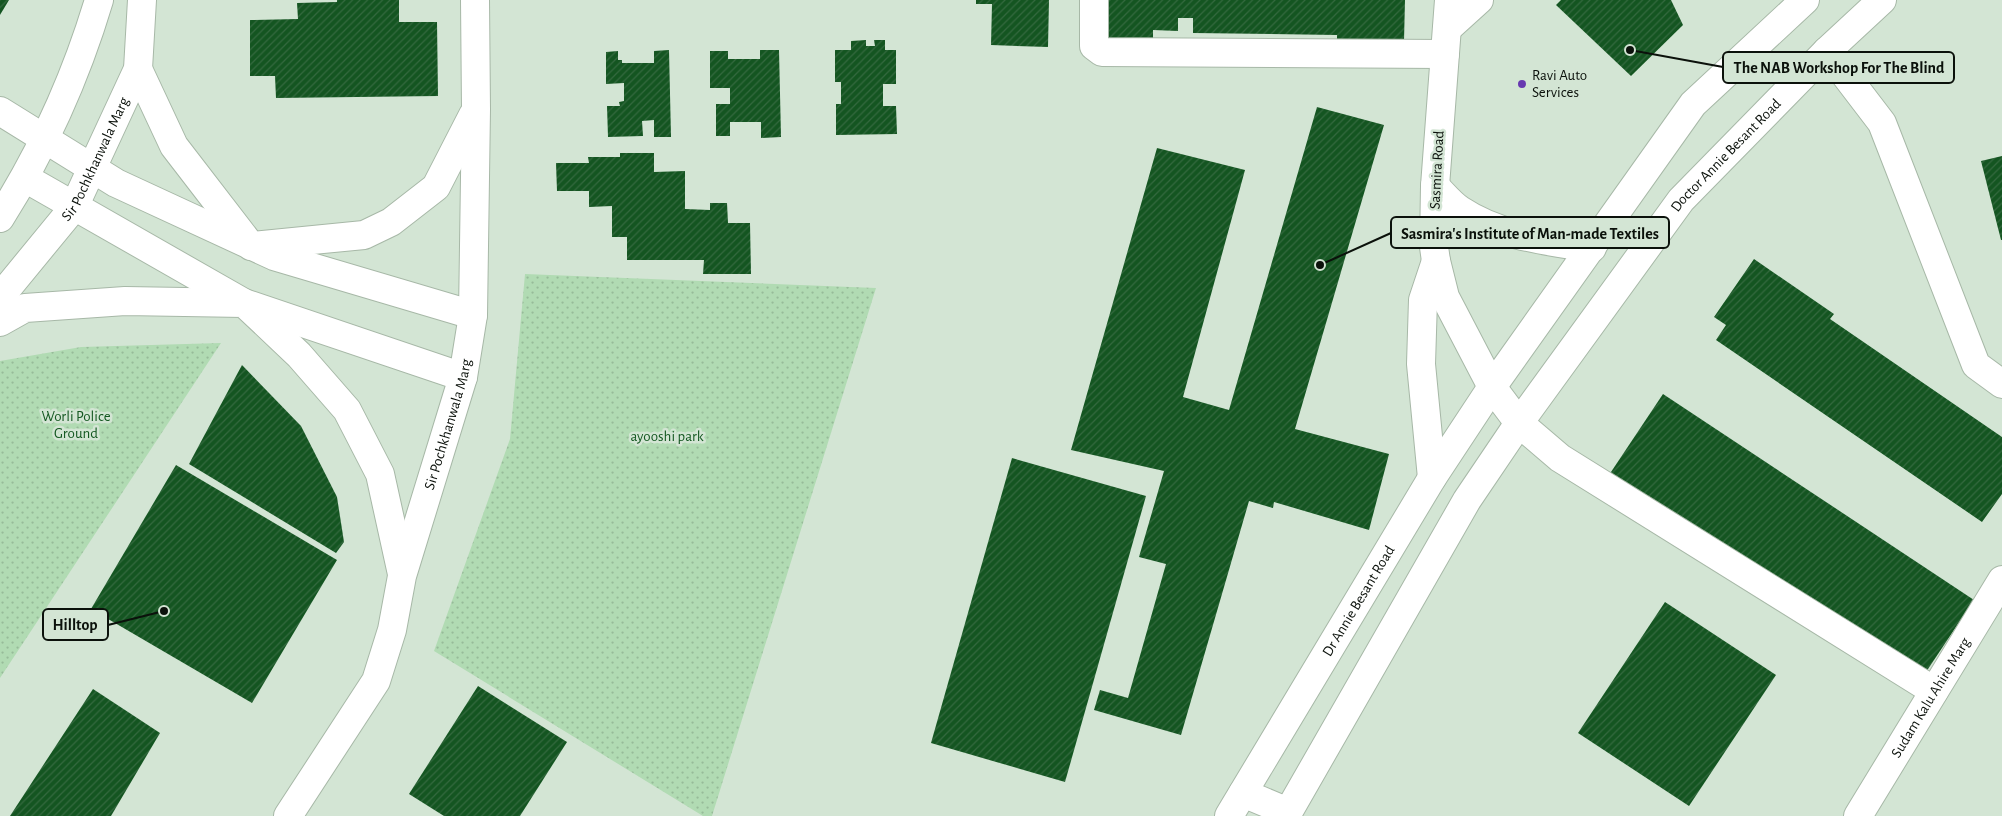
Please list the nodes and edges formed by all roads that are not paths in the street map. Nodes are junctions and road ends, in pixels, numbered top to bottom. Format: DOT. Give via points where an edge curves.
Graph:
graph roads {
  1 [pos="99,0"];
  2 [pos="142,0"];
  3 [pos="475,0"];
  4 [pos="1094,0"];
  5 [pos="1449,0"];
  6 [pos="1480,0"];
  7 [pos="1805,0"];
  8 [pos="1882,0"];
  9 [pos="1446,42"];
  10 [pos="1827,51"];
  11 [pos="138,69"];
  12 [pos="476,109"];
  13 [pos="0,111"];
  14 [pos="46,138"];
  15 [pos="92,167"];
  16 [pos="25,178"];
  17 [pos="1435,186"];
  18 [pos="74,207"];
  19 [pos="0,218"];
  20 [pos="251,246"];
  21 [pos="1592,248"];
  22 [pos="1436,261"];
  23 [pos="0,297"];
  24 [pos="244,303"];
  25 [pos="473,315"];
  26 [pos="0,322"];
  27 [pos="463,377"];
  28 [pos="2002,384"];
  29 [pos="1492,387"];
  30 [pos="1519,423"];
  31 [pos="1432,478"];
  32 [pos="402,576"];
  33 [pos="2002,580"];
  34 [pos="1934,692"];
  35 [pos="1236,805"];
  36 [pos="1287,814"];
  37 [pos="288,816"];
  38 [pos="1858,816"];
  1 -- 14 [label="street" via="87,39"];
  2 -- 11 [label="street, Sir Pochkhanwala Marg"];
  3 -- 12 [label="street, Sir Pochkhanwala Marg"];
  4 -- 9 [label="street" via="1094,46 1102,52"];
  5 -- 9 [label="street, Sasmira Road"];
  6 -- 9 [label="street"];
  7 -- 21 [label="street" via="1693,104"];
  8 -- 10 [label="street, Doctor Annie Besant Road"];
  9 -- 17 [label="street, Sasmira Road"];
  10 -- 28 [label="street" via="1882,122 1976,365"];
  10 -- 30 [label="street, Doctor Annie Besant Road" via="1681,200"];
  11 -- 15 [label="street, Sir Pochkhanwala Marg"];
  11 -- 20 [label="street" via="174,146"];
  12 -- 20 [label="street" via="436,187 391,222 364,235"];
  12 -- 25 [label="street, Sir Pochkhanwala Marg"];
  13 -- 14 [label="street"];
  14 -- 15 [label="street"];
  14 -- 16 [label="street"];
  15 -- 18 [label="street, Sir Pochkhanwala Marg"];
  15 -- 20 [label="street" via="116,183"];
  16 -- 18 [label="street"];
  16 -- 19 [label="street"];
  17 -- 21 [label="street" via="1459,210 1492,229 1547,242"];
  17 -- 22 [label="street, Sasmira Road"];
  18 -- 23 [label="street, Sir Pochkhanwala Marg"];
  18 -- 24 [label="street"];
  20 -- 25 [label="street" via="274,256"];
  21 -- 29 [label="street"];
  22 -- 29 [label="street, Sasmira Road" via="1445,297"];
  22 -- 31 [label="street" via="1423,300 1421,364"];
  24 -- 26 [label="street" via="125,301 25,308"];
  24 -- 27 [label="street"];
  24 -- 32 [label="street" via="299,355 347,410 380,474"];
  25 -- 27 [label="street, Sir Pochkhanwala Marg"];
  27 -- 32 [label="street, Sir Pochkhanwala Marg"];
  29 -- 30 [label="street, Sasmira Road"];
  29 -- 31 [label="street, Dr Annie Besant Road"];
  30 -- 34 [label="street, Sasmira Road" via="1560,458"];
  30 -- 36 [label="street" via="1467,500"];
  31 -- 35 [label="street, Dr Annie Besant Road"];
  32 -- 37 [label="street, Sir Pochkhanwala Marg" via="392,630 376,681"];
  33 -- 34 [label="street, Sudam Kalu Ahire Marg"];
  34 -- 38 [label="street, Sudam Kalu Ahire Marg"];
  35 -- 36 [label="street"];
}
